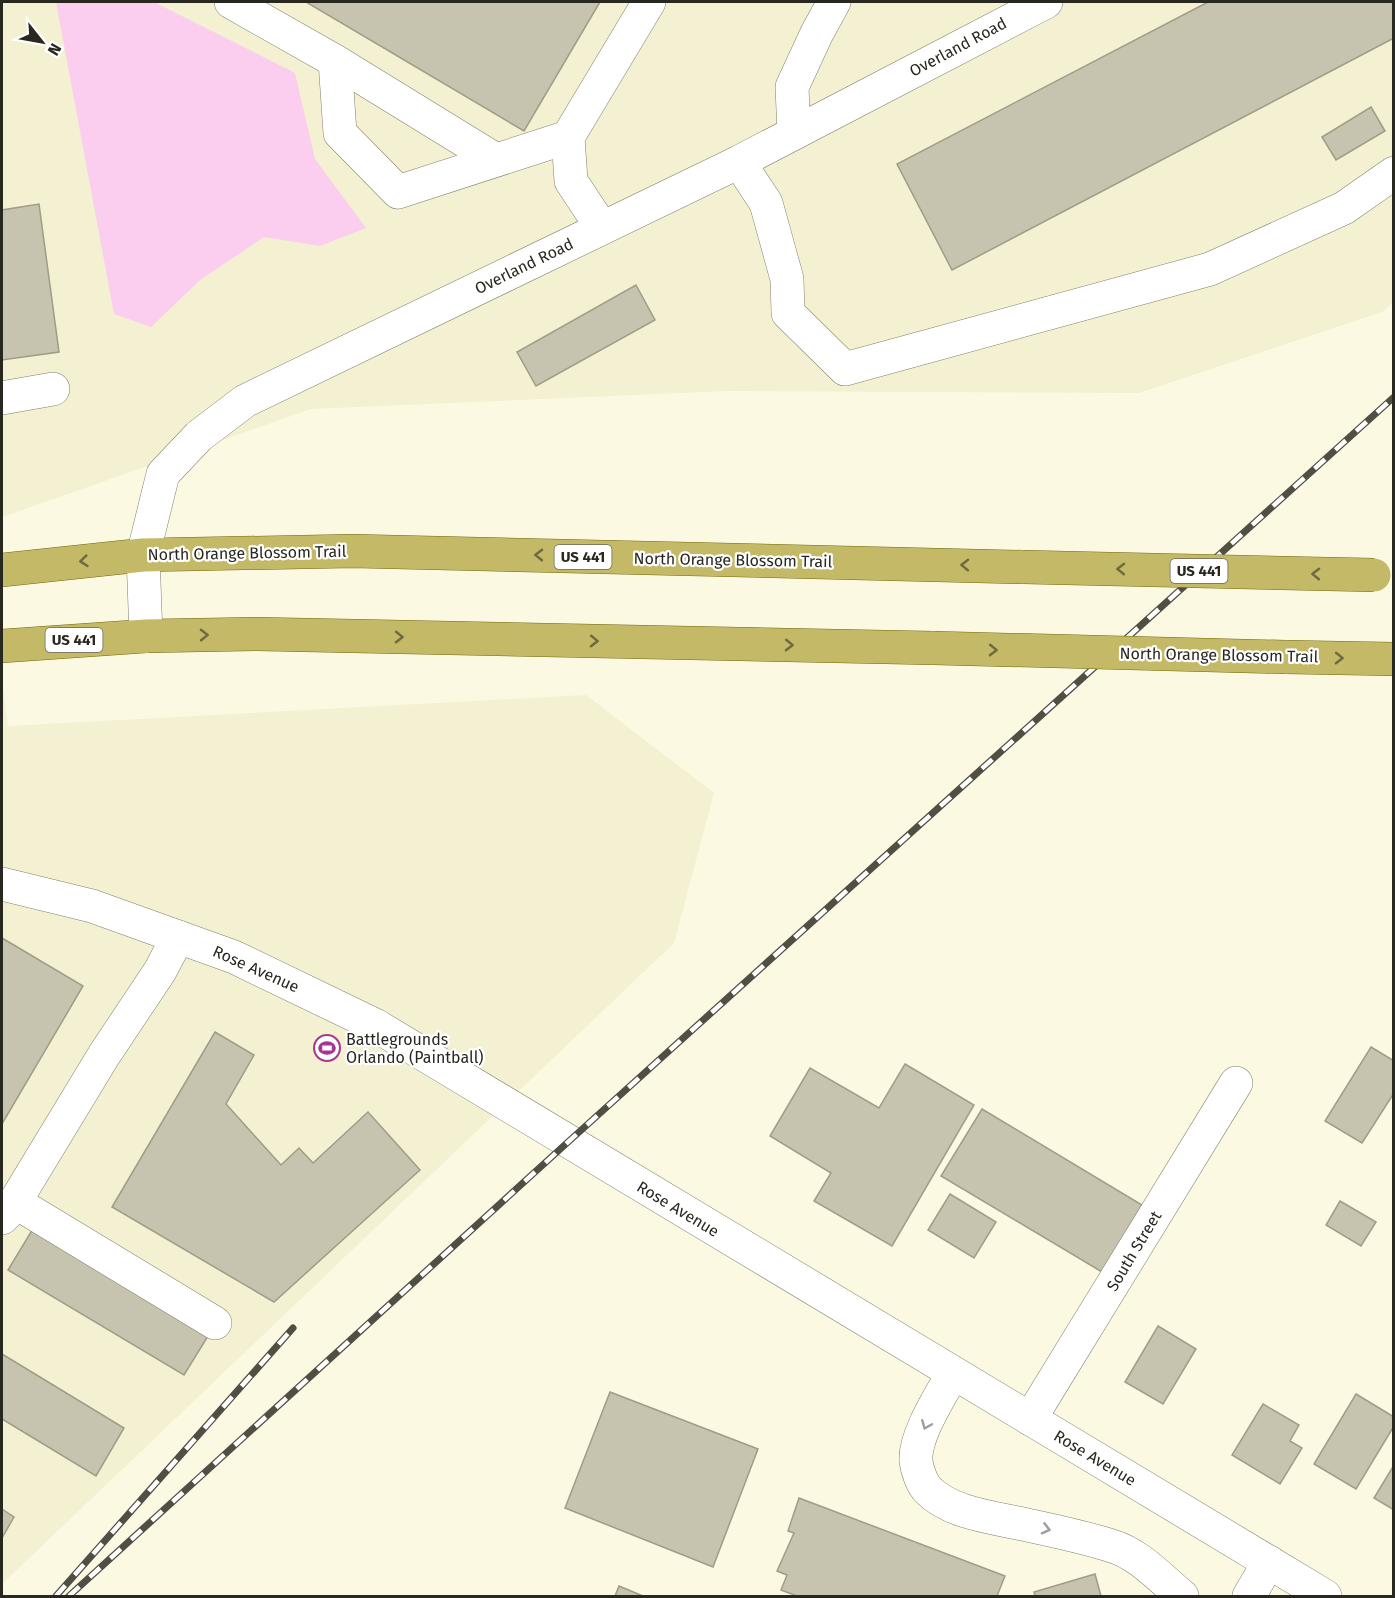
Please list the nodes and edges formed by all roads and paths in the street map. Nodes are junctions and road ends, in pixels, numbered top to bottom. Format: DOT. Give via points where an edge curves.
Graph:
graph roads {
  1 [pos="231,2"];
  2 [pos="649,2"];
  3 [pos="834,2"];
  4 [pos="1046,2"];
  5 [pos="335,61"];
  6 [pos="794,133"];
  7 [pos="568,137"];
  8 [pos="496,160"];
  9 [pos="739,162"];
  10 [pos="1394,173"];
  11 [pos="602,228"];
  12 [pos="53,389"];
  13 [pos="2,398"];
  14 [pos="142,555"];
  15 [pos="2,570"];
  16 [pos="1384,575"];
  17 [pos="146,636"];
  18 [pos="2,646"];
  19 [pos="1394,659"];
  20 [pos="2,884"];
  21 [pos="178,937"];
  22 [pos="1236,1083"];
  23 [pos="8,1210"];
  24 [pos="215,1323"];
  25 [pos="953,1373"];
  26 [pos="1030,1419"];
  27 [pos="1269,1562"];
  28 [pos="1182,1596"];
  29 [pos="1249,1596"];
  30 [pos="1325,1596"];
  1 -- 5 [label="street"];
  2 -- 7 [label="street"];
  3 -- 6 [label="street" via="792,87"];
  4 -- 6 [label="street, Overland Road"];
  5 -- 8 [label="street"];
  5 -- 8 [label="street" via="340,133 398,192"];
  6 -- 9 [label="street, Overland Road"];
  7 -- 8 [label="street"];
  7 -- 11 [label="street" via="571,181"];
  9 -- 10 [label="street" via="766,203 787,279 788,312 845,369 1210,269 1344,208"];
  9 -- 11 [label="street, Overland Road"];
  11 -- 14 [label="street, Overland Road" via="245,401 199,436 163,474"];
  12 -- 13 [label="street"];
  14 -- 15 [label="main road, North Orange Blossom Trail / US 441, one-way"];
  16 -- 14 [label="main road, North Orange Blossom Trail / US 441, one-way, bridge" via="353,551"];
  14 -- 17 [label="street, Overland Road"];
  17 -- 18 [label="main road, North Orange Blossom Trail / US 441"];
  17 -- 19 [label="main road, North Orange Blossom Trail / US 441, one-way, bridge" via="257,634"];
  20 -- 21 [label="street, Rose Avenue" via="92,906"];
  21 -- 23 [label="street"];
  21 -- 25 [label="street, Rose Avenue" via="234,957 375,1025"];
  22 -- 26 [label="street, South Street"];
  23 -- 24 [label="street"];
  25 -- 26 [label="street, Rose Avenue"];
  25 -- 28 [label="street, one-way" via="923,1429 916,1460 928,1491 948,1504 982,1517 1114,1546 1140,1560"];
  26 -- 27 [label="street, Rose Avenue"];
  27 -- 29 [label="street"];
  27 -- 30 [label="street, Rose Avenue"];
}
